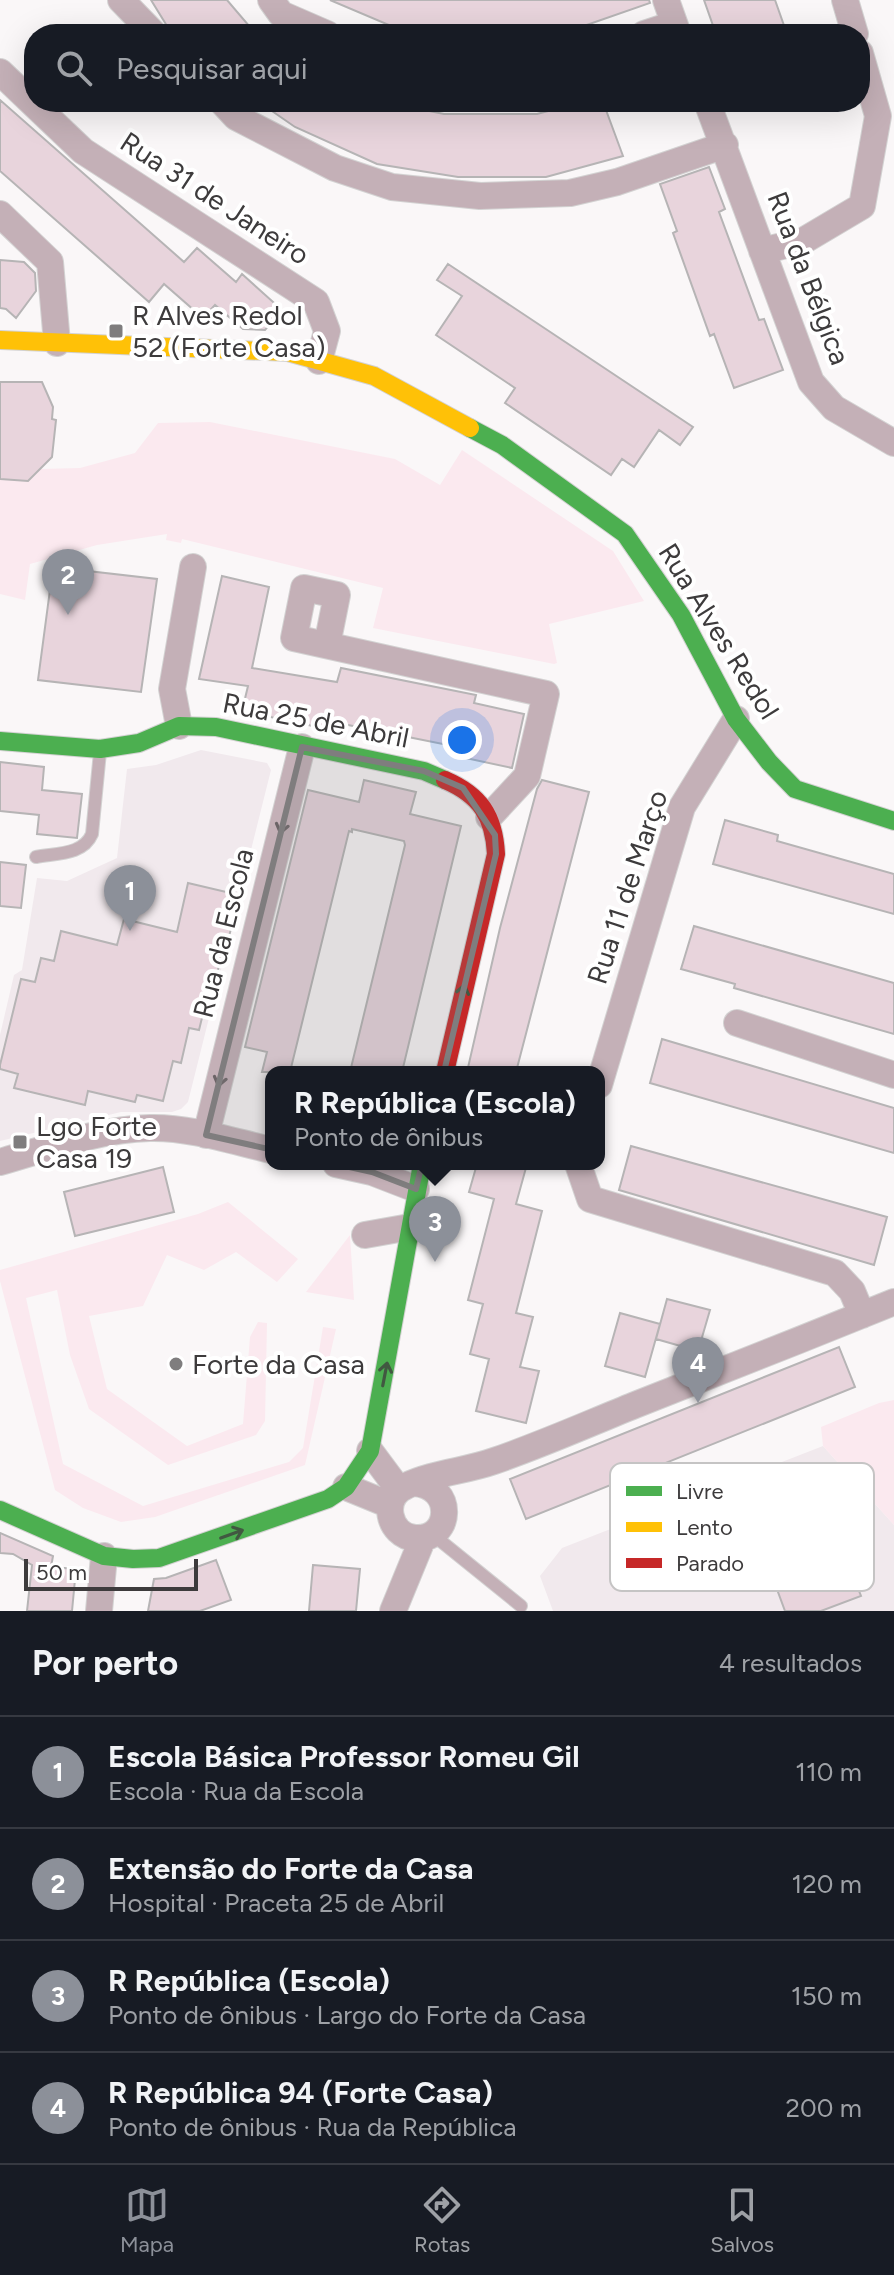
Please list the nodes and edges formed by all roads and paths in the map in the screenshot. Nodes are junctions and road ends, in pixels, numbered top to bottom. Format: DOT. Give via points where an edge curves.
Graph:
graph roads {
  1 [pos="121,0"];
  2 [pos="271,0"];
  3 [pos="845,0"];
  4 [pos="144,24"];
  5 [pos="304,24"];
  6 [pos="852,24"];
  7 [pos="0,72"];
  8 [pos="870,88"];
  9 [pos="24,95"];
  10 [pos="42,112"];
  11 [pos="231,112"];
  12 [pos="711,112"];
  13 [pos="725,145"];
  14 [pos="0,214"];
  15 [pos="762,251"];
  16 [pos="0,340"];
  17 [pos="57,343"];
  18 [pos="319,361"];
  19 [pos="894,443"];
  20 [pos="193,567"];
  21 [pos="327,645"];
  22 [pos="736,719"];
  23 [pos="179,726"];
  24 [pos="0,741"];
  25 [pos="302,747"];
  26 [pos="100,749"];
  27 [pos="489,817"];
  28 [pos="894,821"];
  29 [pos="36,857"];
  30 [pos="737,1023"];
  31 [pos="446,1066"];
  32 [pos="605,1066"];
  33 [pos="894,1075"];
  34 [pos="206,1135"];
  35 [pos="265,1149"];
  36 [pos="0,1162"];
  37 [pos="363,1170"];
  38 [pos="580,1170"];
  39 [pos="419,1177"];
  40 [pos="410,1227"];
  41 [pos="365,1235"];
  42 [pos="894,1302"];
  43 [pos="862,1315"];
  44 [pos="370,1451"];
  45 [pos="493,1462"];
  46 [pos="346,1487"];
  47 [pos="400,1502"];
  48 [pos="444,1507"];
  49 [pos="0,1510"];
  50 [pos="428,1536"];
  51 [pos="104,1556"];
  52 [pos="398,1599"];
  53 [pos="521,1606"];
  54 [pos="99,1611"];
  1 -- 4 [label="street"];
  2 -- 5 [label="street" via="281,14"];
  3 -- 6 [label="street"];
  7 -- 9 [label="street, Rua 31 de Janeiro"];
  8 -- 15 [label="street" via="878,116 862,206 803,241"];
  10 -- 18 [label="street, Rua 31 de Janeiro" via="83,151 316,302 327,331"];
  11 -- 13 [label="street" via="335,168 392,187 480,196 570,193"];
  12 -- 13 [label="street, Rua da Bélgica"];
  13 -- 15 [label="street, Rua da Bélgica"];
  14 -- 17 [label="street" via="50,262"];
  15 -- 19 [label="street, Rua da Bélgica" via="811,382 834,408"];
  16 -- 17 [label="street, Rua Alves Redol"];
  17 -- 18 [label="street, Rua Alves Redol" via="288,352"];
  18 -- 22 [label="street, Rua Alves Redol" via="374,376 502,445 625,534 681,615"];
  20 -- 23 [label="street" via="172,689"];
  21 -- 27 [label="street" via="546,694 527,776"];
  22 -- 28 [label="street, Rua Alves Redol" via="795,789"];
  22 -- 32 [label="street, Rua 11 de Março" via="682,807"];
  23 -- 25 [label="street, Rua 25 de Abril" via="216,727"];
  23 -- 26 [label="street, Rua 25 de Abril" via="139,743"];
  24 -- 26 [label="street, Rua 25 de Abril"];
  25 -- 27 [label="street, Rua 25 de Abril" via="439,776 463,788"];
  25 -- 34 [label="street, Rua da Escola, one-way"];
  26 -- 29 [label="lane" via="88,843 82,849"];
  31 -- 27 [label="street, one-way" via="496,854"];
  30 -- 33 [label="street"];
  34 -- 35 [label="street"];
  34 -- 36 [label="street" via="118,1130"];
  37 -- 39 [label="street"];
  38 -- 43 [label="street" via="590,1199 835,1273 852,1291"];
  39 -- 40 [label="street"];
  40 -- 41 [label="street"];
  44 -- 40 [label="street, one-way"];
  42 -- 43 [label="street"];
  43 -- 45 [label="street"];
  44 -- 46 [label="street"];
  44 -- 47 [label="street"];
  45 -- 47 [label="street"];
  45 -- 48 [label="street"];
  46 -- 47 [label="street"];
  51 -- 46 [label="street, one-way" via="159,1558 328,1499"];
  47 -- 48 [label="street" via="422,1484 437,1492"];
  47 -- 50 [label="street" via="414,1538"];
  47 -- 52 [label="street"];
  48 -- 50 [label="street" via="442,1522"];
  49 -- 51 [label="street"];
  50 -- 52 [label="street"];
  50 -- 53 [label="lane"];
  51 -- 54 [label="street"];
}
